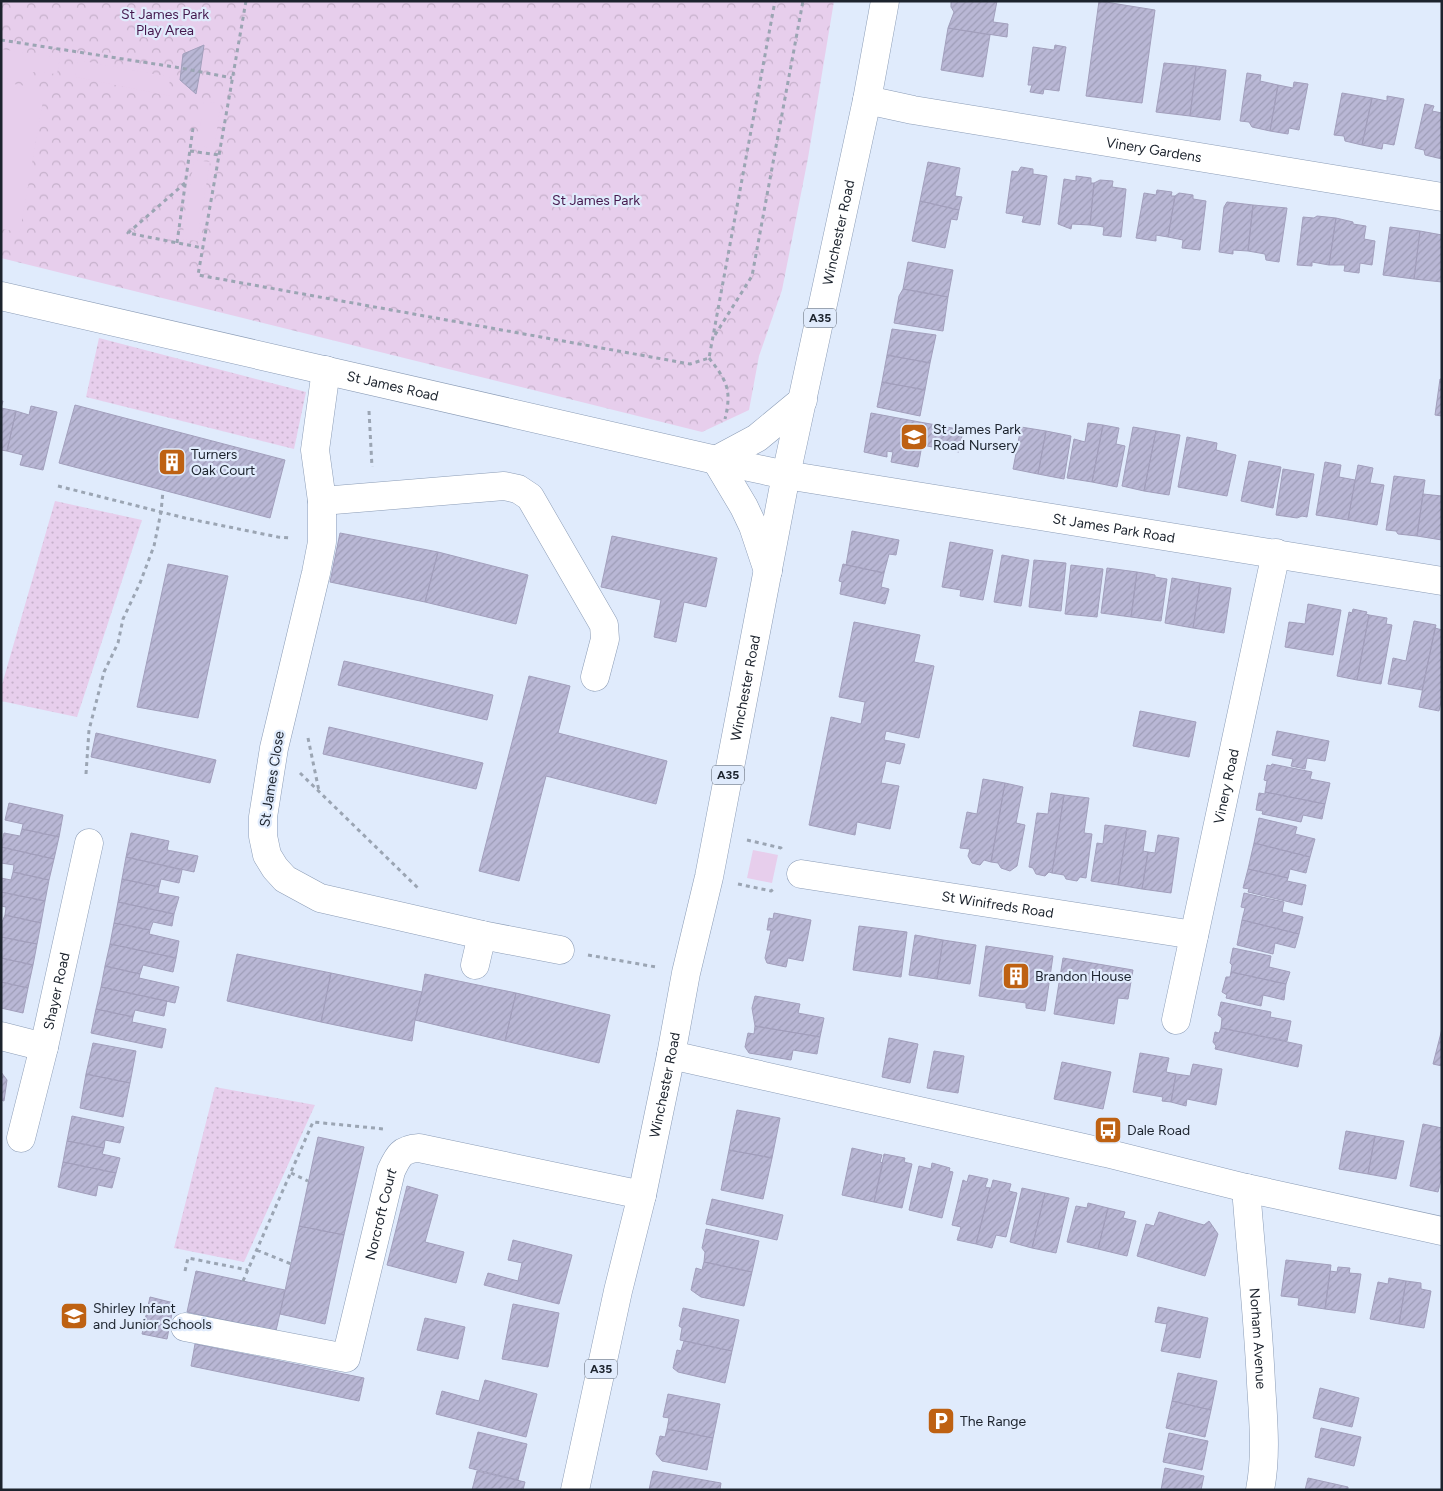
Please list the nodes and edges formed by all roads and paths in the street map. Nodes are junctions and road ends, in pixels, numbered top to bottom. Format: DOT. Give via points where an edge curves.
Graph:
graph roads {
  1 [pos="246,1"];
  2 [pos="775,1"];
  3 [pos="803,1"];
  4 [pos="885,1"];
  5 [pos="1,40"];
  6 [pos="232,78"];
  7 [pos="867,100"];
  8 [pos="193,128"];
  9 [pos="190,151"];
  10 [pos="219,154"];
  11 [pos="185,184"];
  12 [pos="1442,197"];
  13 [pos="177,243"];
  14 [pos="203,248"];
  15 [pos="1,296"];
  16 [pos="713,338"];
  17 [pos="709,358"];
  18 [pos="326,370"];
  19 [pos="370,380"];
  20 [pos="803,400"];
  21 [pos="726,415"];
  22 [pos="716,460"];
  23 [pos="786,475"];
  24 [pos="58,486"];
  25 [pos="163,491"];
  26 [pos="376,497"];
  27 [pos="322,501"];
  28 [pos="161,512"];
  29 [pos="322,542"];
  30 [pos="1276,553"];
  31 [pos="768,572"];
  32 [pos="1442,580"];
  33 [pos="595,677"];
  34 [pos="274,748"];
  35 [pos="86,774"];
  36 [pos="717,834"];
  37 [pos="89,843"];
  38 [pos="801,874"];
  39 [pos="709,877"];
  40 [pos="449,928"];
  41 [pos="482,935"];
  42 [pos="1194,935"];
  43 [pos="560,950"];
  44 [pos="475,965"];
  45 [pos="686,972"];
  46 [pos="1176,1020"];
  47 [pos="1,1036"];
  48 [pos="44,1047"];
  49 [pos="671,1055"];
  50 [pos="21,1138"];
  51 [pos="408,1148"];
  52 [pos="291,1173"];
  53 [pos="308,1181"];
  54 [pos="1246,1188"];
  55 [pos="642,1195"];
  56 [pos="1442,1231"];
  57 [pos="256,1250"];
  58 [pos="291,1264"];
  59 [pos="185,1270"];
  60 [pos="248,1270"];
  61 [pos="243,1280"];
  62 [pos="185,1327"];
  63 [pos="575,1490"];
  64 [pos="1260,1490"];
  1 -- 6 [label="path"];
  2 -- 16 [label="path"];
  3 -- 16 [label="path" via="752,276"];
  4 -- 7 [label="street, Winchester Road / A35"];
  5 -- 6 [label="path"];
  6 -- 10 [label="path"];
  7 -- 12 [label="street, Vinery Gardens"];
  7 -- 20 [label="street, Winchester Road / A35"];
  8 -- 9 [label="path"];
  9 -- 10 [label="path"];
  9 -- 11 [label="path"];
  10 -- 14 [label="path"];
  11 -- 13 [label="path"];
  11 -- 13 [label="path" via="128,233"];
  13 -- 14 [label="path"];
  14 -- 17 [label="path" via="198,274 690,364"];
  15 -- 18 [label="street, St James Road"];
  16 -- 17 [label="path"];
  17 -- 21 [label="path" via="727,384"];
  18 -- 19 [label="street, St James Road"];
  18 -- 27 [label="street, St James Close" via="315,450"];
  19 -- 22 [label="street, St James Road"];
  19 -- 26 [label="path" via="369,422"];
  20 -- 22 [label="street" via="757,438"];
  20 -- 23 [label="street, Winchester Road / A35"];
  22 -- 23 [label="street, St James Road"];
  22 -- 31 [label="street" via="744,507"];
  23 -- 30 [label="street, St James Park Road"];
  23 -- 31 [label="street, Winchester Road / A35"];
  24 -- 28 [label="path"];
  25 -- 28 [label="path"];
  26 -- 27 [label="street"];
  26 -- 33 [label="street" via="504,486 518,489 530,497 604,625 605,639"];
  27 -- 29 [label="street, St James Close"];
  28 -- 29 [label="path" via="278,537"];
  28 -- 35 [label="path" via="154,546 104,672 89,730"];
  29 -- 34 [label="street, St James Close"];
  30 -- 32 [label="street, St James Park Road"];
  30 -- 42 [label="street, Vinery Road"];
  31 -- 36 [label="street, Winchester Road / A35"];
  34 -- 40 [label="path" via="446,914"];
  34 -- 40 [label="street, St James Close" via="263,836 267,855 285,879 320,898"];
  36 -- 38 [label="path" via="781,848"];
  36 -- 39 [label="street, Winchester Road / A35"];
  37 -- 48 [label="street, Shayer Road"];
  38 -- 39 [label="path" via="771,891"];
  38 -- 42 [label="street, St Winifreds Road"];
  39 -- 45 [label="street, Winchester Road / A35"];
  40 -- 41 [label="street, St James Close"];
  41 -- 43 [label="street, St James Close"];
  41 -- 44 [label="street"];
  42 -- 46 [label="street, Vinery Road"];
  43 -- 45 [label="path"];
  45 -- 49 [label="street, Winchester Road / A35"];
  47 -- 48 [label="street"];
  48 -- 50 [label="street, Shayer Road"];
  49 -- 54 [label="street" via="1106,1153"];
  49 -- 55 [label="street, Winchester Road / A35"];
  51 -- 52 [label="path" via="383,1128 313,1122"];
  51 -- 55 [label="street"];
  51 -- 62 [label="street, Norcroft Court" via="398,1156 391,1171 346,1358"];
  52 -- 53 [label="path"];
  52 -- 57 [label="path"];
  54 -- 56 [label="street"];
  54 -- 64 [label="street, Norham Avenue" via="1264,1431"];
  55 -- 63 [label="street, Winchester Road / A35"];
  57 -- 58 [label="path"];
  57 -- 60 [label="path"];
  59 -- 60 [label="path" via="188,1258"];
  60 -- 61 [label="path"];
}
